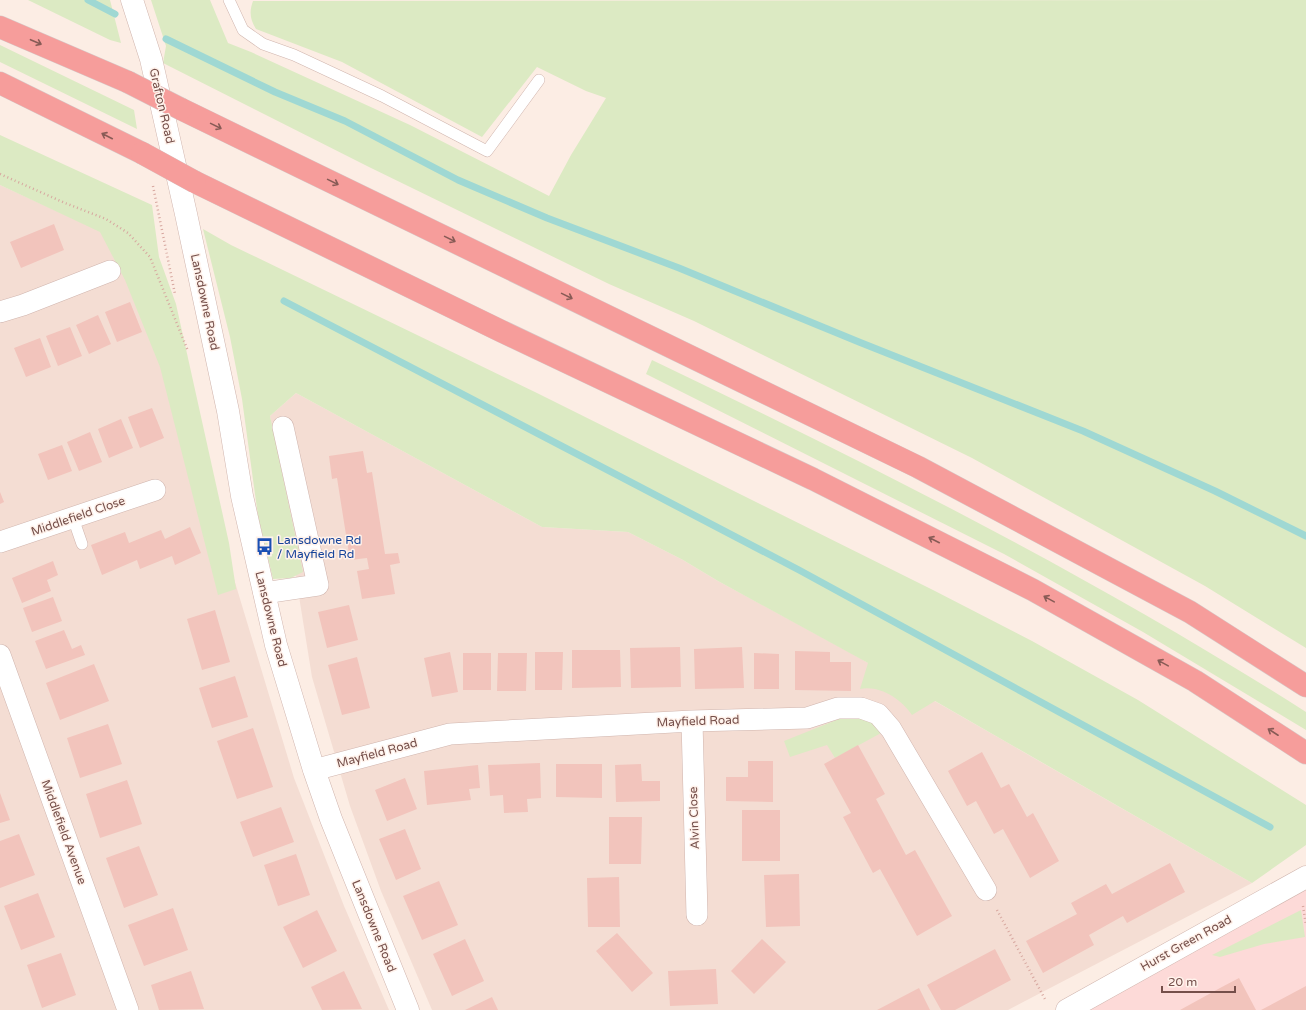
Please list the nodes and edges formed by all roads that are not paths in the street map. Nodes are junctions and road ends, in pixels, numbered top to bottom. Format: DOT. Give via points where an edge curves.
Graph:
graph roads {
  1 [pos="132,0"];
  2 [pos="229,0"];
  3 [pos="0,27"];
  4 [pos="539,80"];
  5 [pos="0,82"];
  6 [pos="186,214"];
  7 [pos="110,271"];
  8 [pos="0,312"];
  9 [pos="283,427"];
  10 [pos="155,490"];
  11 [pos="73,518"];
  12 [pos="0,542"];
  13 [pos="82,544"];
  14 [pos="264,593"];
  15 [pos="0,655"];
  16 [pos="1306,686"];
  17 [pos="692,721"];
  18 [pos="1306,752"];
  19 [pos="314,770"];
  20 [pos="1306,877"];
  21 [pos="986,890"];
  22 [pos="697,915"];
  23 [pos="1057,1006"];
  24 [pos="128,1010"];
  25 [pos="408,1010"];
  1 -- 6 [label="street, Grafton Road" via="151,59"];
  2 -- 4 [label="lane" via="243,30 263,44 294,55 382,96 487,151"];
  3 -- 16 [label="highway, one-way, bridge" via="128,82 918,468 1190,612"];
  18 -- 5 [label="highway, one-way, bridge" via="1195,681 1033,590 813,479 194,182"];
  6 -- 14 [label="street, Lansdowne Road"];
  7 -- 8 [label="street"];
  9 -- 14 [label="street" via="318,584"];
  10 -- 11 [label="street, Middlefield Close"];
  11 -- 12 [label="street, Middlefield Close"];
  11 -- 13 [label="lane"];
  14 -- 19 [label="street, Lansdowne Road" via="276,645"];
  15 -- 24 [label="street, Middlefield Avenue"];
  17 -- 19 [label="street, Mayfield Road" via="450,734"];
  17 -- 21 [label="street, Mayfield Road" via="807,718 838,708 861,708 878,714 891,729"];
  17 -- 22 [label="street, Alvin Close"];
  19 -- 25 [label="street, Lansdowne Road" via="334,827"];
  20 -- 23 [label="street, Hurst Green Road"];
}
